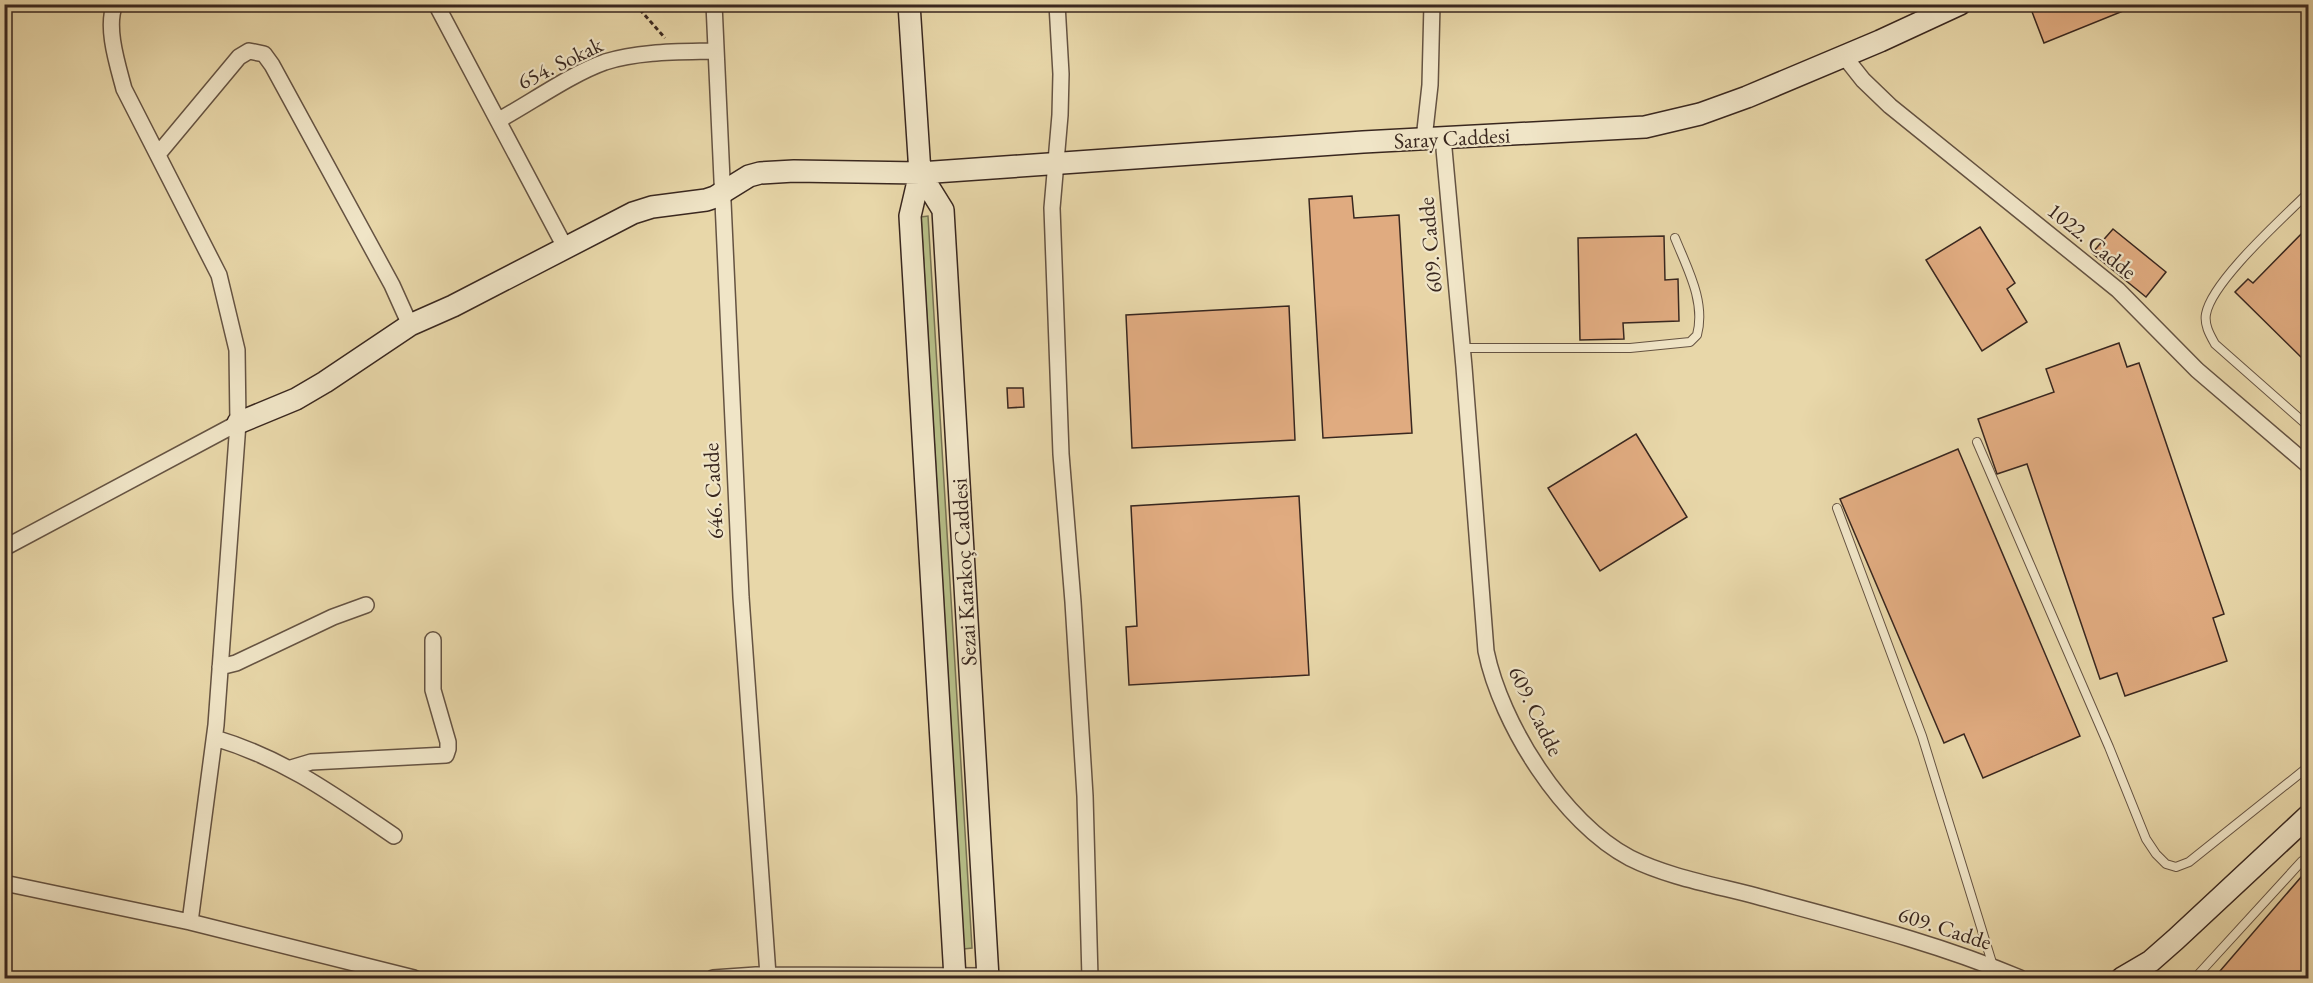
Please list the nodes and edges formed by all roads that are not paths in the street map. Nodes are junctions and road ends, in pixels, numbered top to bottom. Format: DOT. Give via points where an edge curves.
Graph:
graph roads {
  1 [pos="714,4"];
  2 [pos="909,4"];
  3 [pos="1057,4"];
  4 [pos="1432,4"];
  5 [pos="1960,4"];
  6 [pos="438,5"];
  7 [pos="113,8"];
  8 [pos="716,51"];
  9 [pos="1844,56"];
  10 [pos="499,120"];
  11 [pos="1433,139"];
  12 [pos="159,153"];
  13 [pos="1056,163"];
  14 [pos="920,173"];
  15 [pos="2308,192"];
  16 [pos="721,194"];
  17 [pos="1676,238"];
  18 [pos="565,247"];
  19 [pos="410,325"];
  20 [pos="1462,348"];
  21 [pos="238,423"];
  22 [pos="2308,426"];
  23 [pos="1977,442"];
  24 [pos="2308,465"];
  25 [pos="1837,508"];
  26 [pos="4,548"];
  27 [pos="366,605"];
  28 [pos="433,640"];
  29 [pos="220,667"];
  30 [pos="214,738"];
  31 [pos="2308,766"];
  32 [pos="291,768"];
  33 [pos="2308,816"];
  34 [pos="394,836"];
  35 [pos="2302,861"];
  36 [pos="4,883"];
  37 [pos="189,922"];
  38 [pos="1994,967"];
  39 [pos="768,975"];
  40 [pos="988,977"];
  41 [pos="414,978"];
  42 [pos="713,978"];
  43 [pos="955,978"];
  44 [pos="1090,978"];
  45 [pos="2020,978"];
  46 [pos="2122,978"];
  47 [pos="2196,978"];
  1 -- 8 [label="street, 646. Cadde"];
  2 -- 14 [label="street, Sezai Karakoç Caddesi"];
  3 -- 13 [label="street" via="1061,74"];
  4 -- 11 [label="street, 609. Cadde"];
  5 -- 9 [label="street, Saray Caddesi"];
  6 -- 10 [label="street"];
  7 -- 12 [label="street" via="115,56 124,89"];
  8 -- 10 [label="street, 654. Sokak" via="648,54 606,62"];
  8 -- 16 [label="street, 646. Cadde"];
  9 -- 11 [label="street, Saray Caddesi" via="1700,114 1645,127"];
  9 -- 24 [label="street, 1022. Cadde" via="1890,106 2118,290 2197,370"];
  10 -- 18 [label="street"];
  11 -- 13 [label="street, Saray Caddesi"];
  11 -- 20 [label="street, 609. Cadde"];
  12 -- 19 [label="street" via="239,57 249,51 264,54 392,285"];
  12 -- 21 [label="street" via="219,275 237,350"];
  13 -- 14 [label="street, Saray Caddesi"];
  13 -- 44 [label="street" via="1052,208 1061,454 1083,774"];
  14 -- 16 [label="street, Saray Caddesi" via="760,173"];
  14 -- 40 [label="street, Sezai Karakoç Caddesi" via="943,210"];
  14 -- 43 [label="street, Sezai Karakoç Caddesi" via="910,216"];
  15 -- 22 [label="lane" via="2224,279 2206,314 2206,327 2216,344"];
  16 -- 18 [label="street, Saray Caddesi" via="706,201 633,213"];
  16 -- 39 [label="street, 646. Cadde" via="741,597"];
  17 -- 20 [label="lane" via="1700,312 1697,335 1689,342 1630,348"];
  18 -- 19 [label="street, Saray Caddesi"];
  19 -- 21 [label="street, Saray Caddesi" via="296,399"];
  20 -- 38 [label="street, 609. Cadde" via="1482,615 1491,676 1534,762 1569,810 1608,845 1649,866 1878,929"];
  21 -- 26 [label="street"];
  21 -- 29 [label="street"];
  23 -- 31 [label="lane" via="2146,839 2166,864 2176,867 2189,862"];
  25 -- 38 [label="lane" via="1922,736"];
  27 -- 29 [label="street"];
  28 -- 32 [label="street" via="433,690 447,742 446,755 311,762"];
  29 -- 30 [label="street"];
  30 -- 32 [label="street" via="248,748"];
  30 -- 37 [label="street"];
  32 -- 34 [label="street"];
  33 -- 46 [label="street" via="2151,961"];
  35 -- 47 [label="lane"];
  36 -- 37 [label="street"];
  37 -- 41 [label="street"];
  38 -- 45 [label="street, 609. Cadde"];
  39 -- 42 [label="street"];
  39 -- 43 [label="street"];
  40 -- 43 [label="street"];
}
